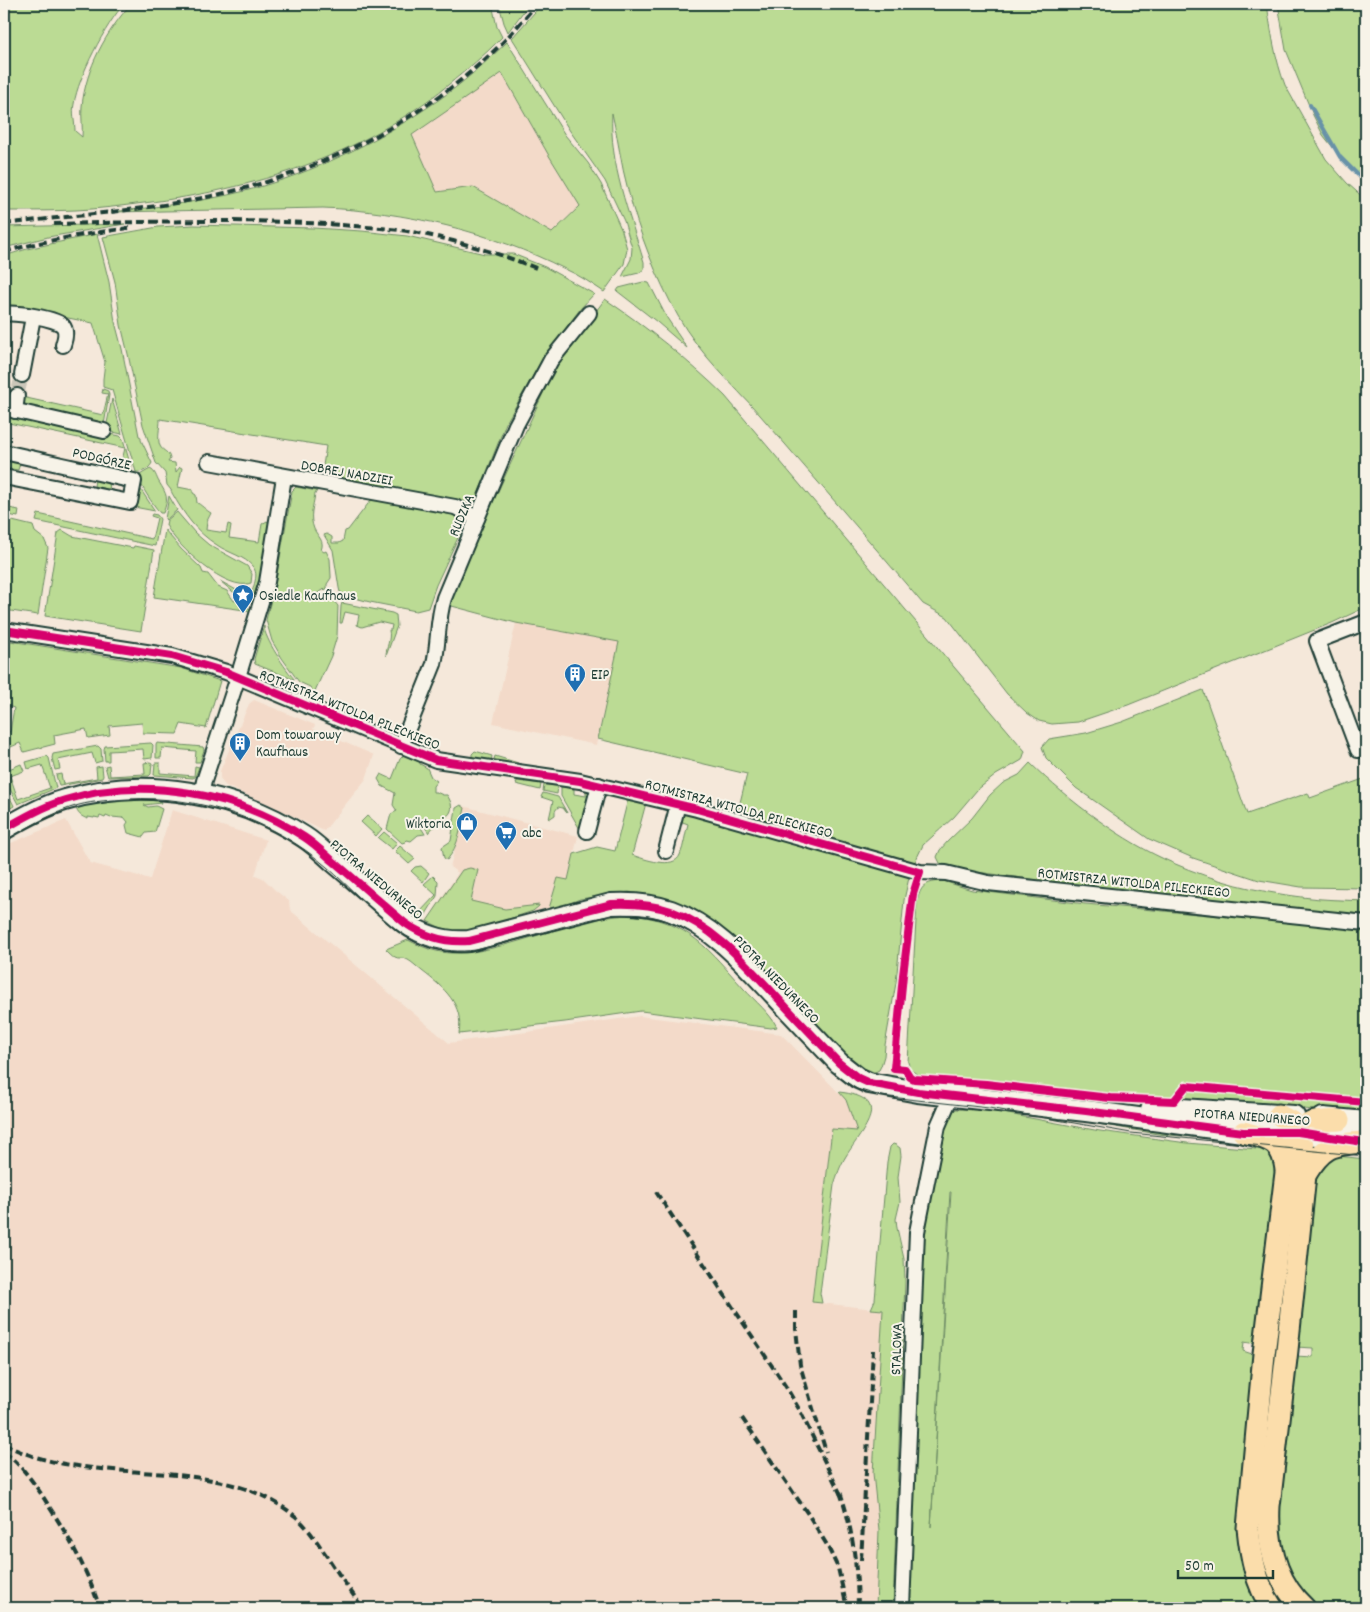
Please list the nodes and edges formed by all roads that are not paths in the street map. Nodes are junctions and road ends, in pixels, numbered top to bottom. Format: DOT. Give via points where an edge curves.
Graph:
graph roads {
  1 [pos="589,313"];
  2 [pos="4,314"];
  3 [pos="33,317"];
  4 [pos="63,345"];
  5 [pos="22,376"];
  6 [pos="17,396"];
  7 [pos="9,409"];
  8 [pos="104,431"];
  9 [pos="4,452"];
  10 [pos="209,462"];
  11 [pos="284,476"];
  12 [pos="4,477"];
  13 [pos="477,518"];
  14 [pos="1366,622"];
  15 [pos="4,630"];
  16 [pos="238,677"];
  17 [pos="401,746"];
  18 [pos="1358,750"];
  19 [pos="599,785"];
  20 [pos="201,795"];
  21 [pos="678,804"];
  22 [pos="4,829"];
  23 [pos="587,831"];
  24 [pos="666,851"];
  25 [pos="1366,923"];
  26 [pos="949,1095"];
  27 [pos="1086,1111"];
  28 [pos="1279,1115"];
  29 [pos="1339,1120"];
  30 [pos="1244,1132"];
  31 [pos="1298,1132"];
  32 [pos="1365,1136"];
  33 [pos="1296,1174"];
  34 [pos="902,1608"];
  35 [pos="1272,1608"];
  36 [pos="1304,1608"];
  1 -- 13 [label="street, RUDZKA" via="551,360 516,425"];
  2 -- 3 [label="street"];
  3 -- 4 [label="street" via="64,326"];
  3 -- 5 [label="street"];
  6 -- 7 [label="street, PODGÓRZE"];
  7 -- 8 [label="street, PODGÓRZE"];
  9 -- 12 [label="street, PODGÓRZE" via="134,481 130,502"];
  10 -- 11 [label="street, DOBREJ NADZIEI"];
  11 -- 13 [label="street, DOBREJ NADZIEI" via="455,507"];
  11 -- 16 [label="street" via="268,575"];
  13 -- 17 [label="street, RUDZKA" via="444,598 438,619 434,664"];
  14 -- 18 [label="street" via="1317,641"];
  15 -- 16 [label="street, ROTMISTRZA WITOLDA PILECKIEGO" via="172,656"];
  16 -- 17 [label="street, ROTMISTRZA WITOLDA PILECKIEGO"];
  16 -- 20 [label="street"];
  17 -- 19 [label="street, ROTMISTRZA WITOLDA PILECKIEGO" via="441,761"];
  19 -- 21 [label="street, ROTMISTRZA WITOLDA PILECKIEGO"];
  19 -- 23 [label="street"];
  20 -- 22 [label="street, PIOTRA NIEDURNEGO" via="142,788 99,792 63,800"];
  20 -- 26 [label="street, PIOTRA NIEDURNEGO" via="262,814 305,837 405,923 433,938 469,941 611,904 641,904 680,915 732,950 853,1075 882,1086"];
  21 -- 24 [label="street"];
  21 -- 25 [label="street, ROTMISTRZA WITOLDA PILECKIEGO" via="920,872 946,873 988,883"];
  26 -- 27 [label="street, PIOTRA NIEDURNEGO"];
  26 -- 34 [label="street, STALOWA" via="938,1126 917,1232"];
  27 -- 28 [label="street, PIOTRA NIEDURNEGO" via="1181,1109"];
  27 -- 30 [label="street, PIOTRA NIEDURNEGO"];
  28 -- 29 [label="street, PIOTRA NIEDURNEGO"];
  28 -- 31 [label="main road" via="1294,1124"];
  29 -- 31 [label="main road" via="1307,1124"];
  29 -- 32 [label="street, PIOTRA NIEDURNEGO"];
  30 -- 31 [label="street, PIOTRA NIEDURNEGO"];
  30 -- 33 [label="main road" via="1266,1138 1279,1147"];
  31 -- 32 [label="street, PIOTRA NIEDURNEGO"];
  31 -- 33 [label="main road" via="1304,1150"];
  32 -- 33 [label="main road" via="1328,1148"];
  33 -- 35 [label="main road" via="1264,1354 1248,1528 1256,1577"];
  33 -- 36 [label="main road" via="1268,1518 1276,1566 1290,1592"];
}
